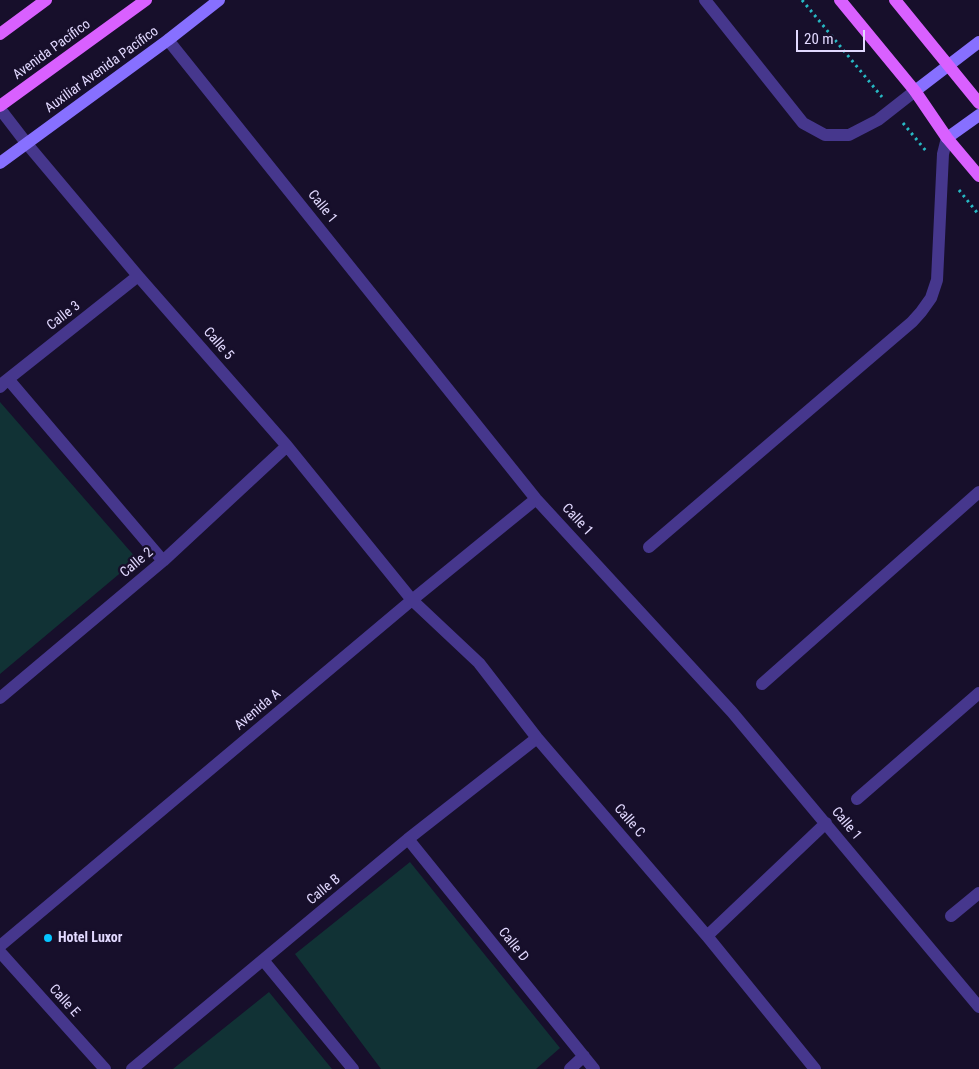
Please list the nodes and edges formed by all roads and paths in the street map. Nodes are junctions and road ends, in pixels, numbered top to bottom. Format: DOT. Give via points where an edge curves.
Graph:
graph roads {
  1 [pos="46,0"];
  2 [pos="146,0"];
  3 [pos="219,0"];
  4 [pos="705,0"];
  5 [pos="840,0"];
  6 [pos="895,0"];
  7 [pos="0,34"];
  8 [pos="168,40"];
  9 [pos="979,42"];
  10 [pos="948,66"];
  11 [pos="916,91"];
  12 [pos="979,103"];
  13 [pos="0,108"];
  14 [pos="979,114"];
  15 [pos="947,138"];
  16 [pos="26,144"];
  17 [pos="0,163"];
  18 [pos="979,176"];
  19 [pos="138,276"];
  20 [pos="3,383"];
  21 [pos="287,446"];
  22 [pos="979,492"];
  23 [pos="536,499"];
  24 [pos="649,547"];
  25 [pos="163,561"];
  26 [pos="412,600"];
  27 [pos="762,684"];
  28 [pos="979,693"];
  29 [pos="0,698"];
  30 [pos="537,738"];
  31 [pos="857,799"];
  32 [pos="826,823"];
  33 [pos="408,839"];
  34 [pos="979,893"];
  35 [pos="951,916"];
  36 [pos="707,936"];
  37 [pos="0,946"];
  38 [pos="0,952"];
  39 [pos="264,960"];
  40 [pos="979,1008"];
  41 [pos="584,1056"];
  42 [pos="105,1069"];
  43 [pos="132,1069"];
  44 [pos="353,1069"];
  45 [pos="570,1069"];
  46 [pos="594,1069"];
  47 [pos="815,1069"];
  1 -- 7 [label="main road"];
  2 -- 13 [label="main road, Avenida Pacífico"];
  3 -- 8 [label="main road, Auxiliar Avenida Pacífico"];
  4 -- 11 [label="street" via="803,123 824,135 849,135 878,120"];
  5 -- 11 [label="main road"];
  6 -- 10 [label="main road"];
  8 -- 16 [label="main road, Auxiliar Avenida Pacífico"];
  8 -- 23 [label="street, Calle 1"];
  9 -- 10 [label="main road"];
  10 -- 11 [label="main road"];
  10 -- 12 [label="main road"];
  11 -- 15 [label="main road"];
  13 -- 16 [label="street, Calle 5"];
  14 -- 15 [label="main road"];
  15 -- 18 [label="main road"];
  15 -- 24 [label="street" via="937,280 931,298 921,312"];
  16 -- 17 [label="main road, Auxiliar Avenida Pacífico"];
  16 -- 19 [label="street, Calle 5"];
  19 -- 20 [label="street, Calle 3"];
  19 -- 21 [label="street, Calle 5"];
  20 -- 25 [label="street"];
  21 -- 25 [label="street, Calle 2"];
  21 -- 26 [label="street, Calle 5"];
  22 -- 27 [label="street"];
  23 -- 26 [label="street, Avenida A"];
  23 -- 32 [label="street, Calle 1" via="732,712"];
  25 -- 29 [label="street, Calle 2"];
  26 -- 30 [label="street, Calle C" via="479,663"];
  26 -- 37 [label="street, Avenida A"];
  28 -- 31 [label="street"];
  30 -- 33 [label="street, Calle B"];
  30 -- 36 [label="street, Calle C"];
  32 -- 36 [label="street"];
  32 -- 40 [label="street, Calle 1"];
  33 -- 39 [label="street, Calle B"];
  33 -- 41 [label="street, Calle D"];
  34 -- 35 [label="street"];
  36 -- 47 [label="street, Calle C"];
  38 -- 42 [label="street, Calle E"];
  39 -- 43 [label="street, Calle B"];
  39 -- 44 [label="street"];
  41 -- 45 [label="street"];
  41 -- 46 [label="street, Calle D"];
}
